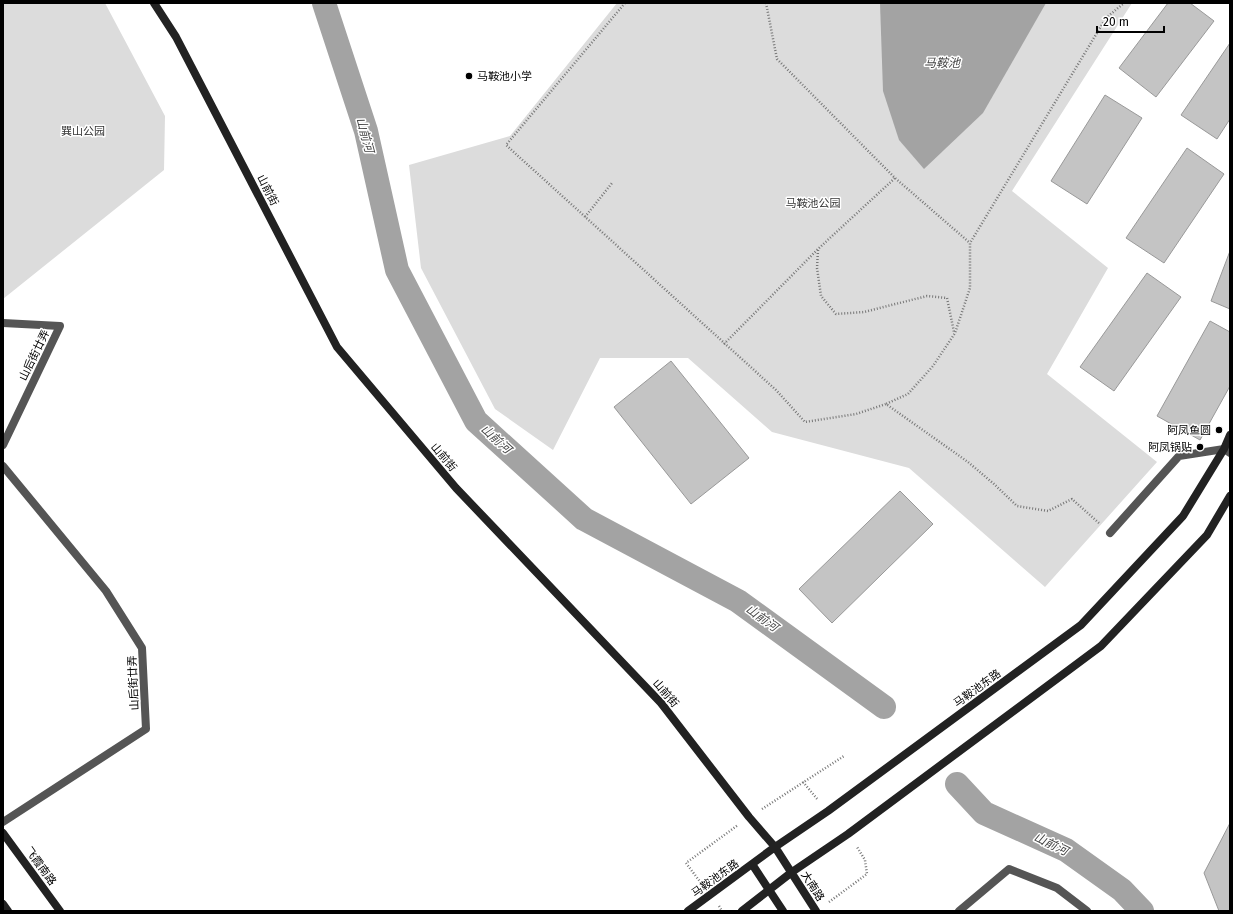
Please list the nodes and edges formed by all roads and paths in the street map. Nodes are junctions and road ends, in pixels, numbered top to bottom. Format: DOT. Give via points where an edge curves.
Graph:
graph roads {
  1 [pos="154,3"];
  2 [pos="625,3"];
  3 [pos="766,3"];
  4 [pos="1124,3"];
  5 [pos="895,178"];
  6 [pos="612,182"];
  7 [pos="585,217"];
  8 [pos="970,243"];
  9 [pos="818,249"];
  10 [pos="3,323"];
  11 [pos="955,334"];
  12 [pos="724,344"];
  13 [pos="886,404"];
  14 [pos="1230,435"];
  15 [pos="3,445"];
  16 [pos="1227,451"];
  17 [pos="3,466"];
  18 [pos="1230,496"];
  19 [pos="1110,533"];
  20 [pos="844,756"];
  21 [pos="749,817"];
  22 [pos="3,822"];
  23 [pos="3,833"];
  24 [pos="775,846"];
  25 [pos="752,864"];
  26 [pos="792,872"];
  27 [pos="769,890"];
  28 [pos="710,896"];
  29 [pos="3,904"];
  30 [pos="8,911"];
  31 [pos="60,911"];
  32 [pos="688,911"];
  33 [pos="722,911"];
  34 [pos="742,911"];
  35 [pos="783,911"];
  36 [pos="816,911"];
  37 [pos="959,911"];
  38 [pos="1087,911"];
  1 -- 21 [label="main road, 山前街" via="176,37 337,347 456,488 661,703"];
  2 -- 7 [label="path" via="506,145"];
  3 -- 5 [label="path" via="777,59"];
  4 -- 8 [label="path" via="1106,18"];
  5 -- 8 [label="path"];
  5 -- 9 [label="path"];
  6 -- 7 [label="path"];
  7 -- 12 [label="path"];
  8 -- 11 [label="path" via="970,288"];
  9 -- 11 [label="path" via="817,268 821,296 836,314 864,312 927,296 947,298"];
  9 -- 12 [label="path"];
  10 -- 15 [label="street, 山后街廿弄" via="60,326"];
  11 -- 13 [label="path" via="933,366 908,394"];
  12 -- 13 [label="path" via="776,390 805,422 856,414"];
  13 -- 19 [label="path" via="968,462 1017,506 1048,511 1072,499"];
  14 -- 16 [label="main road, 马鞍池东路"];
  16 -- 19 [label="street" via="1179,456"];
  16 -- 24 [label="main road, 马鞍池东路" via="1183,516 1081,625 828,811"];
  17 -- 22 [label="street, 山后街廿弄" via="106,591 142,648 146,729"];
  18 -- 26 [label="main road" via="1207,535 1101,646 848,834"];
  20 -- 21 [label="path"];
  21 -- 24 [label="main road, 山前街"];
  21 -- 28 [label="path" via="686,863"];
  23 -- 31 [label="main road, 飞霞南路"];
  24 -- 25 [label="main road, 马鞍池东路"];
  24 -- 26 [label="main road, 山前街"];
  25 -- 27 [label="main road"];
  25 -- 28 [label="main road, 马鞍池东路"];
  26 -- 27 [label="main road"];
  26 -- 36 [label="main road, 大南路"];
  27 -- 34 [label="main road"];
  27 -- 35 [label="main road"];
  28 -- 32 [label="main road, 马鞍池东路"];
  28 -- 33 [label="path"];
  29 -- 30 [label="main road"];
  37 -- 38 [label="street" via="1009,869 1057,888"];
}
